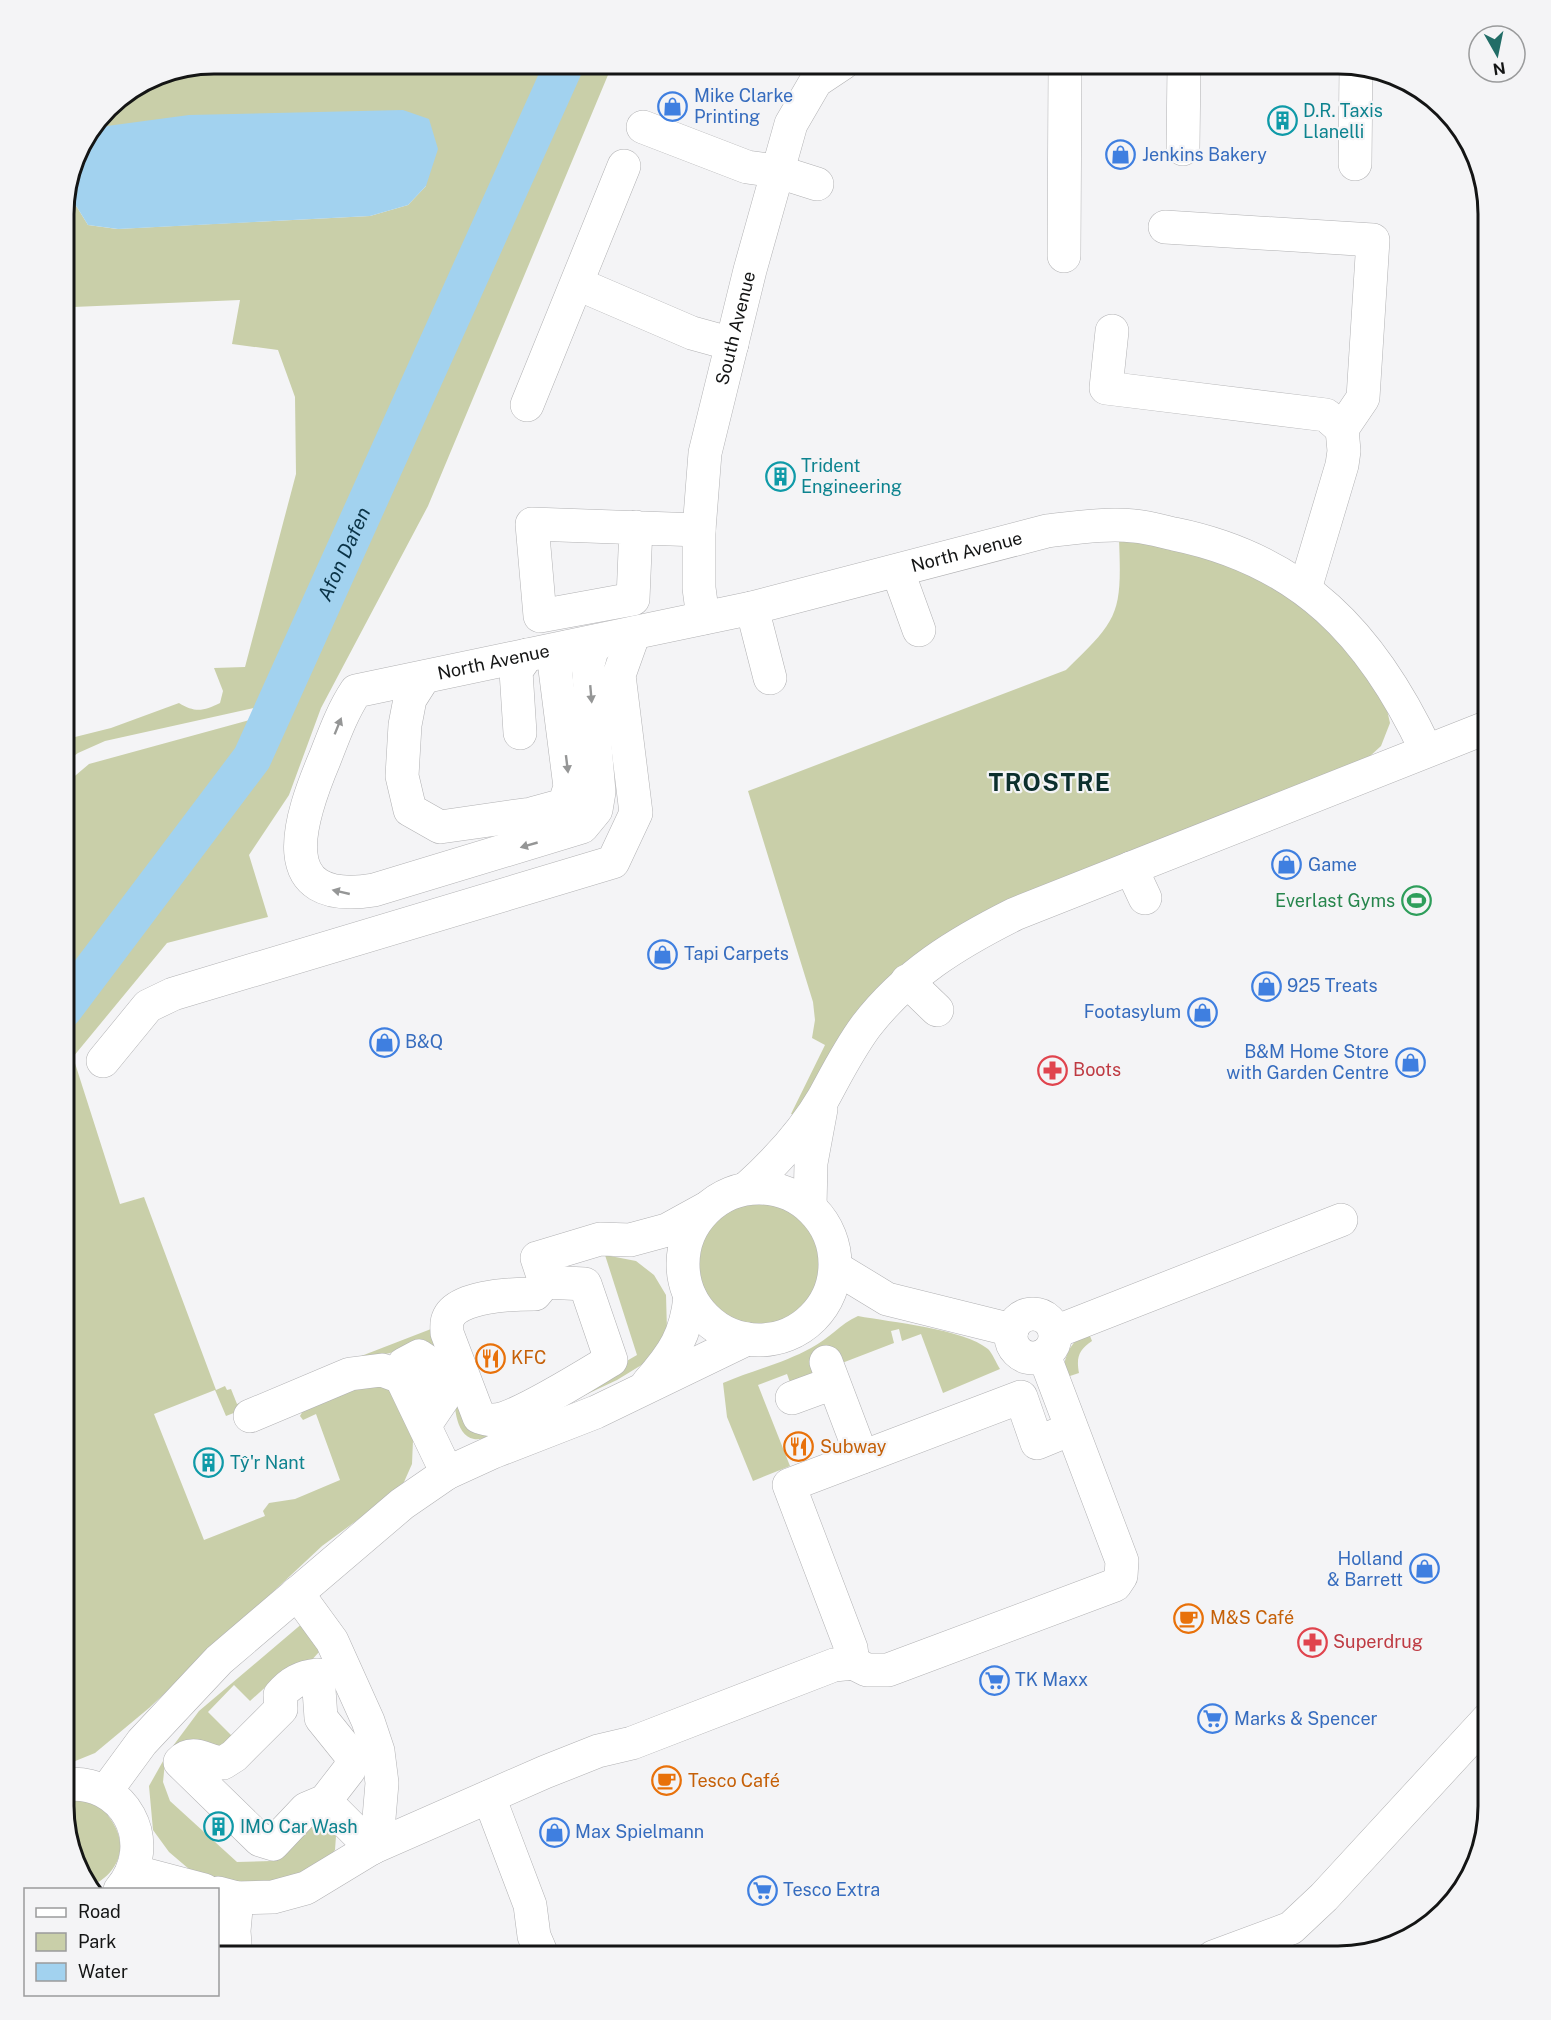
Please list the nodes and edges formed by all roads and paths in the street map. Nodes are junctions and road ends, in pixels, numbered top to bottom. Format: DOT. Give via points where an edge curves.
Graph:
graph roads {
  1 [pos="809,74"];
  2 [pos="1065,74"];
  3 [pos="1184,74"];
  4 [pos="1356,75"];
  5 [pos="643,127"];
  6 [pos="1183,149"];
  7 [pos="1355,164"];
  8 [pos="624,166"];
  9 [pos="776,171"];
  10 [pos="817,184"];
  11 [pos="1165,227"];
  12 [pos="1064,256"];
  13 [pos="578,284"];
  14 [pos="1112,331"];
  15 [pos="732,344"];
  16 [pos="527,405"];
  17 [pos="1342,429"];
  18 [pos="636,528"];
  19 [pos="699,530"];
  20 [pos="898,572"];
  21 [pos="1305,590"];
  22 [pos="752,608"];
  23 [pos="703,618"];
  24 [pos="919,630"];
  25 [pos="634,633"];
  26 [pos="601,640"];
  27 [pos="567,647"];
  28 [pos="527,655"];
  29 [pos="424,677"];
  30 [pos="770,678"];
  31 [pos="516,693"];
  32 [pos="558,694"];
  33 [pos="1478,731"];
  34 [pos="520,733"];
  35 [pos="1426,750"];
  36 [pos="1131,868"];
  37 [pos="1145,898"];
  38 [pos="907,981"];
  39 [pos="937,1010"];
  40 [pos="103,1061"];
  41 [pos="823,1098"];
  42 [pos="747,1188"];
  43 [pos="810,1207"];
  44 [pos="707,1208"];
  45 [pos="1341,1220"];
  46 [pos="630,1240"];
  47 [pos="836,1268"];
  48 [pos="546,1282"];
  49 [pos="688,1288"];
  50 [pos="887,1299"];
  51 [pos="822,1308"];
  52 [pos="747,1339"];
  53 [pos="1049,1344"];
  54 [pos="641,1391"];
  55 [pos="792,1398"];
  56 [pos="250,1416"];
  57 [pos="1071,1429"];
  58 [pos="862,1457"];
  59 [pos="447,1473"];
  60 [pos="297,1593"];
  61 [pos="326,1659"];
  62 [pos="853,1663"];
  63 [pos="1478,1730"];
  64 [pos="74,1783"];
  65 [pos="106,1791"];
  66 [pos="489,1797"];
  67 [pos="325,1801"];
  68 [pos="372,1848"];
  69 [pos="126,1880"];
  70 [pos="188,1888"];
  71 [pos="227,1896"];
  72 [pos="235,1947"];
  73 [pos="539,1947"];
  74 [pos="1240,1947"];
  1 -- 9 [label="street, South Avenue"];
  2 -- 12 [label="street"];
  3 -- 6 [label="street"];
  4 -- 7 [label="street"];
  5 -- 9 [label="street" via="747,168"];
  8 -- 13 [label="street"];
  9 -- 10 [label="street"];
  9 -- 15 [label="street, South Avenue"];
  11 -- 17 [label="street" via="1373,240 1364,398"];
  13 -- 15 [label="street" via="692,333"];
  13 -- 16 [label="street"];
  14 -- 17 [label="street" via="1106,387 1326,415"];
  15 -- 19 [label="street, South Avenue" via="705,453"];
  17 -- 21 [label="street" via="1342,465"];
  18 -- 19 [label="street"];
  19 -- 23 [label="street, South Avenue"];
  20 -- 21 [label="street, North Avenue" via="1047,531 1134,526 1209,541 1263,562"];
  20 -- 22 [label="street, North Avenue"];
  20 -- 24 [label="street"];
  21 -- 35 [label="street, North Avenue" via="1350,628 1383,669"];
  22 -- 23 [label="street, North Avenue"];
  22 -- 30 [label="street"];
  23 -- 25 [label="street, North Avenue"];
  25 -- 26 [label="street, North Avenue"];
  25 -- 40 [label="street" via="619,675 636,813 613,862 173,994 148,1006"];
  26 -- 27 [label="street, North Avenue"];
  26 -- 29 [label="street, North Avenue, one-way" via="592,650 588,664 599,792 596,810 582,827 374,890 350,894 325,888 307,875 299,855 300,827 346,707 356,691"];
  27 -- 28 [label="street, North Avenue"];
  27 -- 32 [label="street" via="555,669"];
  28 -- 29 [label="street, North Avenue"];
  28 -- 31 [label="street" via="516,671"];
  32 -- 29 [label="street, one-way" via="570,788 564,805 531,814 440,827 410,810 402,776 410,699"];
  31 -- 32 [label="street"];
  31 -- 34 [label="street"];
  33 -- 35 [label="street"];
  35 -- 36 [label="street"];
  36 -- 37 [label="street"];
  36 -- 38 [label="street" via="1015,914 961,941"];
  38 -- 39 [label="street"];
  38 -- 41 [label="street" via="866,1026"];
  41 -- 42 [label="street" via="783,1156"];
  41 -- 43 [label="street" via="811,1162"];
  42 -- 43 [label="street" via="770,1188 791,1194"];
  42 -- 44 [label="street" via="726,1195"];
  43 -- 47 [label="street" via="825,1224 834,1245"];
  44 -- 46 [label="street" via="667,1230"];
  44 -- 49 [label="street" via="693,1226 685,1247"];
  45 -- 53 [label="street"];
  46 -- 48 [label="street" via="600,1239 537,1258"];
  46 -- 49 [label="street" via="658,1254"];
  47 -- 50 [label="street"];
  47 -- 51 [label="street"];
  48 -- 48 [label="street" via="585,1284 611,1360 564,1389 513,1413 494,1420 479,1417 447,1333 448,1318 456,1308 497,1294 535,1294"];
  49 -- 52 [label="street" via="711,1323"];
  49 -- 54 [label="street" via="684,1332 671,1358"];
  50 -- 51 [label="street"];
  50 -- 53 [label="street" via="1012,1330 1021,1318 1035,1314 1048,1319"];
  51 -- 52 [label="street" via="788,1335"];
  52 -- 54 [label="street"];
  53 -- 57 [label="street"];
  54 -- 59 [label="street"];
  55 -- 58 [label="street" via="830,1372"];
  56 -- 59 [label="street" via="350,1374 382,1370 401,1377"];
  57 -- 58 [label="street" via="1037,1443 1021,1397"];
  57 -- 62 [label="street" via="1122,1561 1121,1576 1115,1586 888,1670 867,1670"];
  58 -- 62 [label="street" via="789,1485 848,1639"];
  59 -- 60 [label="street" via="402,1503"];
  60 -- 61 [label="street"];
  60 -- 65 [label="street" via="219,1660 142,1742"];
  61 -- 67 [label="street" via="321,1718 351,1754 352,1761"];
  61 -- 67 [label="street" via="288,1686 280,1695 281,1709 234,1756 222,1763 193,1755 180,1762 260,1840 273,1844 306,1809"];
  61 -- 68 [label="street" via="368,1721 378,1750 379,1818"];
  62 -- 66 [label="street" via="834,1665 632,1743 580,1757"];
  63 -- 74 [label="street" via="1291,1928"];
  64 -- 65 [label="street"];
  65 -- 69 [label="street" via="132,1822 137,1847"];
  66 -- 68 [label="street"];
  66 -- 73 [label="street" via="530,1905"];
  67 -- 68 [label="street"];
  68 -- 71 [label="street" via="306,1888 273,1897"];
  69 -- 70 [label="street"];
  71 -- 72 [label="street"];
}
